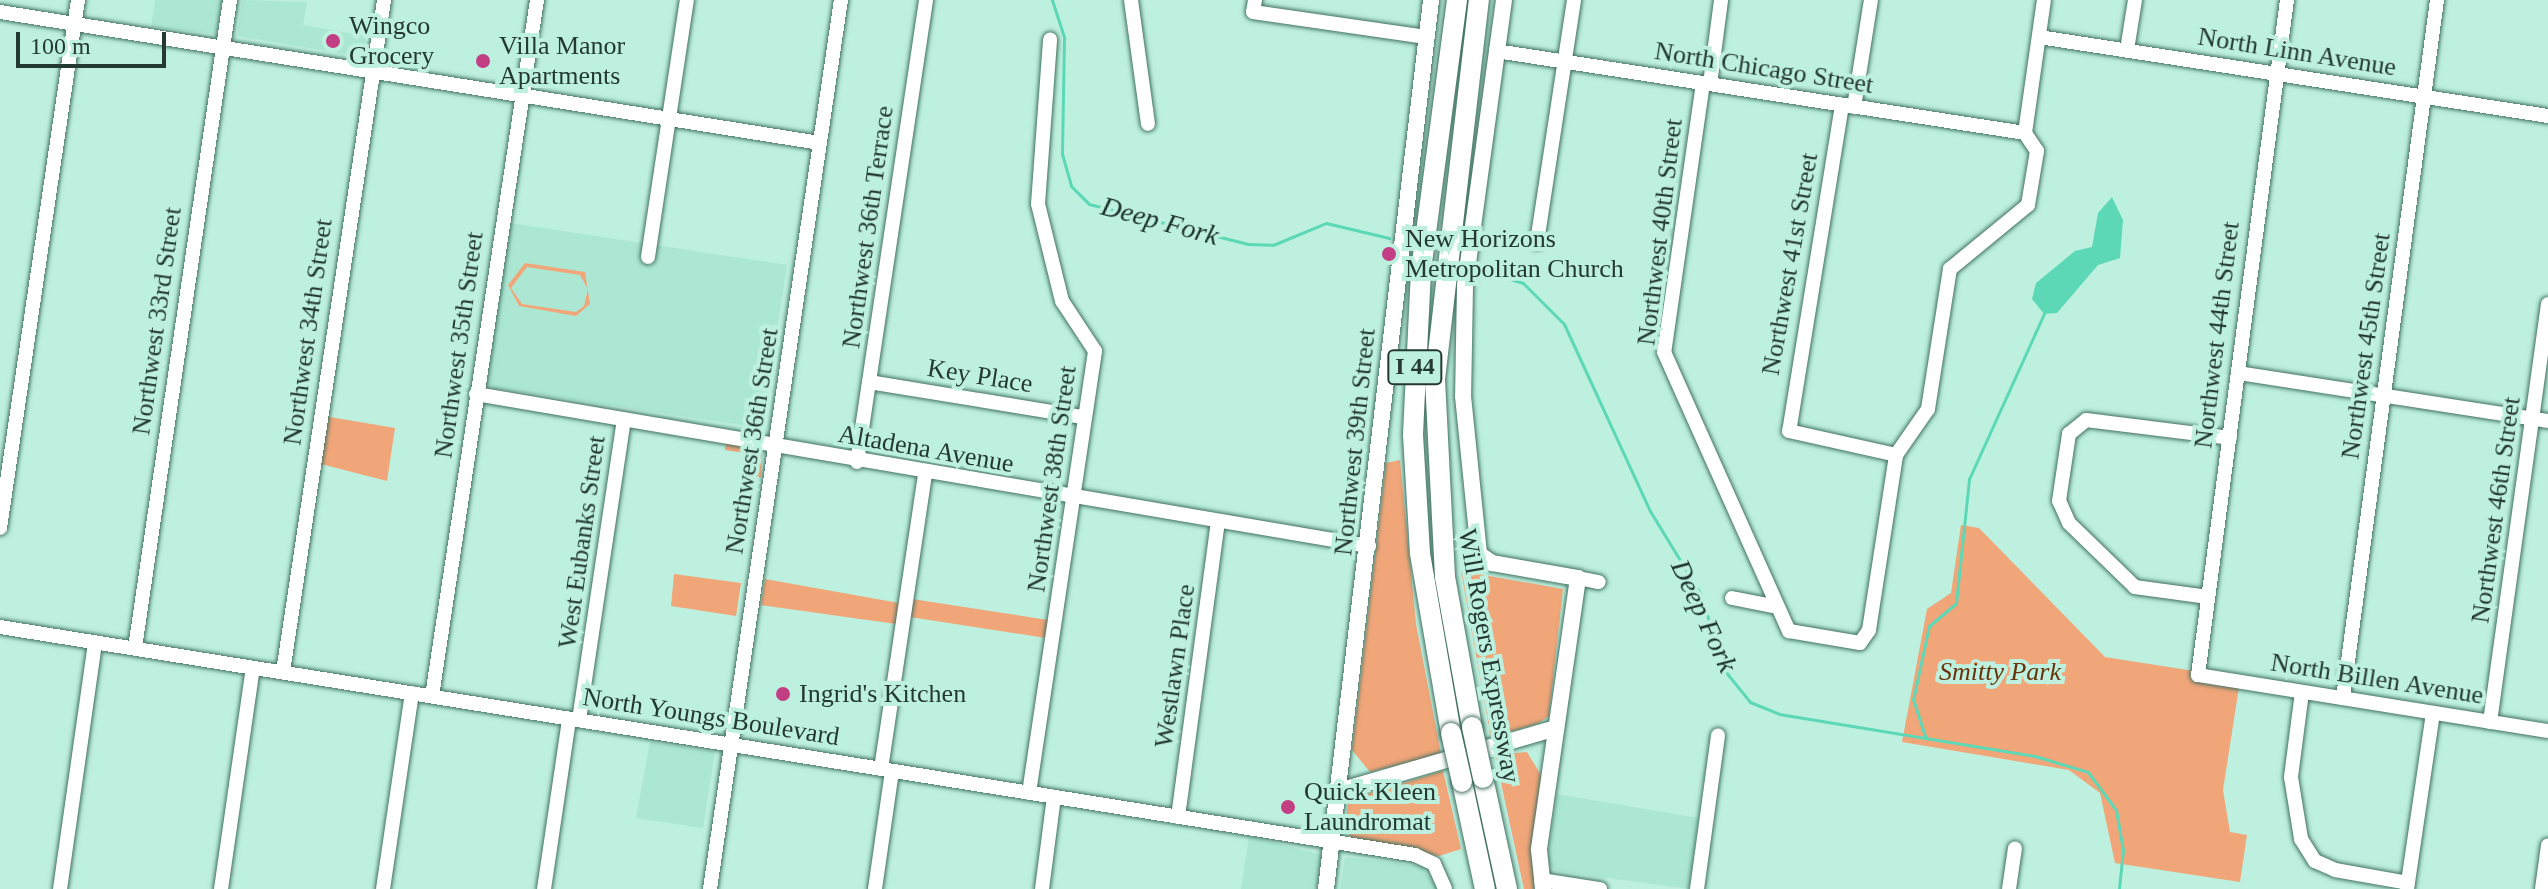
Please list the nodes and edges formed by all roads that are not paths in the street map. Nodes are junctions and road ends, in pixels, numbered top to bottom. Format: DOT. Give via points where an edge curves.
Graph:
graph roads {
  1 [pos="78,0"];
  2 [pos="230,0"];
  3 [pos="384,0"];
  4 [pos="537,0"];
  5 [pos="687,0"];
  6 [pos="841,0"];
  7 [pos="926,0"];
  8 [pos="1131,0"];
  9 [pos="1431,0"];
  10 [pos="1457,0"];
  11 [pos="1479,0"];
  12 [pos="1504,0"];
  13 [pos="1574,0"];
  14 [pos="1721,0"];
  15 [pos="1871,0"];
  16 [pos="2044,0"];
  17 [pos="2135,0"];
  18 [pos="2287,0"];
  19 [pos="2437,0"];
  20 [pos="1254,6"];
  21 [pos="0,12"];
  22 [pos="74,24"];
  23 [pos="1426,37"];
  24 [pos="2039,37"];
  25 [pos="1050,39"];
  26 [pos="222,47"];
  27 [pos="2127,50"];
  28 [pos="1496,51"];
  29 [pos="1564,61"];
  30 [pos="372,72"];
  31 [pos="2276,73"];
  32 [pos="1707,83"];
  33 [pos="521,96"];
  34 [pos="2424,96"];
  35 [pos="1848,106"];
  36 [pos="2548,116"];
  37 [pos="669,119"];
  38 [pos="1148,124"];
  39 [pos="2025,133"];
  40 [pos="820,143"];
  41 [pos="1537,242"];
  42 [pos="648,257"];
  43 [pos="2548,304"];
  44 [pos="2238,373"];
  45 [pos="869,382"];
  46 [pos="476,394"];
  47 [pos="2383,394"];
  48 [pos="1083,417"];
  49 [pos="624,419"];
  50 [pos="2532,419"];
  51 [pos="2548,421"];
  52 [pos="2230,438"];
  53 [pos="775,445"];
  54 [pos="1896,455"];
  55 [pos="857,462"];
  56 [pos="925,473"];
  57 [pos="1073,498"];
  58 [pos="1218,522"];
  59 [pos="0,528"];
  60 [pos="1369,546"];
  61 [pos="1578,578"];
  62 [pos="1599,582"];
  63 [pos="2208,597"];
  64 [pos="1732,598"];
  65 [pos="1773,606"];
  66 [pos="0,627"];
  67 [pos="95,642"];
  68 [pos="135,648"];
  69 [pos="253,668"];
  70 [pos="283,672"];
  71 [pos="2198,675"];
  72 [pos="2302,692"];
  73 [pos="412,693"];
  74 [pos="432,696"];
  75 [pos="2343,698"];
  76 [pos="2433,713"];
  77 [pos="574,720"];
  78 [pos="2490,722"];
  79 [pos="1556,728"];
  80 [pos="2548,731"];
  81 [pos="1718,735"];
  82 [pos="1514,740"];
  83 [pos="731,744"];
  84 [pos="886,770"];
  85 [pos="1550,772"];
  86 [pos="1339,791"];
  87 [pos="1029,793"];
  88 [pos="1054,797"];
  89 [pos="1178,817"];
  90 [pos="1332,843"];
  91 [pos="2548,845"];
  92 [pos="2015,848"];
  93 [pos="1542,884"];
  94 [pos="2408,886"];
  95 [pos="60,889"];
  96 [pos="221,889"];
  97 [pos="383,889"];
  98 [pos="544,889"];
  99 [pos="710,889"];
  100 [pos="875,889"];
  101 [pos="1042,889"];
  102 [pos="1326,889"];
  103 [pos="1445,889"];
  104 [pos="1485,889"];
  105 [pos="1507,889"];
  106 [pos="1600,889"];
  107 [pos="1697,889"];
  108 [pos="2009,889"];
  109 [pos="2542,889"];
  1 -- 22 [label="street"];
  2 -- 26 [label="street, Northwest 33rd Street"];
  3 -- 30 [label="street, Northwest 34th Street"];
  4 -- 33 [label="street, Northwest 35th Street"];
  5 -- 37 [label="street"];
  6 -- 40 [label="street, Northwest 36th Street"];
  7 -- 45 [label="street, Northwest 36th Terrace"];
  8 -- 38 [label="street"];
  9 -- 23 [label="main road, Northwest 39th Street"];
  10 -- 104 [label="highway, Will Rogers Expressway / I 44, bridge" via="1421,270 1413,434 1422,568"];
  11 -- 105 [label="highway, Will Rogers Expressway / I 44, bridge" via="1435,379 1445,577"];
  12 -- 28 [label="main road"];
  13 -- 29 [label="street"];
  14 -- 32 [label="street, Northwest 40th Street"];
  15 -- 35 [label="street, Northwest 41st Street"];
  16 -- 24 [label="street"];
  17 -- 27 [label="street"];
  18 -- 31 [label="street, Northwest 44th Street"];
  19 -- 34 [label="street, Northwest 45th Street"];
  20 -- 23 [label="street"];
  21 -- 22 [label="street"];
  22 -- 26 [label="street"];
  22 -- 59 [label="street"];
  23 -- 60 [label="main road, Northwest 39th Street"];
  24 -- 27 [label="street, North Linn Avenue"];
  24 -- 39 [label="street"];
  25 -- 48 [label="street, Northwest 38th Street" via="1038,204 1062,301 1095,351"];
  26 -- 30 [label="street"];
  26 -- 68 [label="street, Northwest 33rd Street"];
  27 -- 31 [label="street, North Linn Avenue"];
  28 -- 29 [label="street, North Chicago Street"];
  28 -- 61 [label="main road" via="1462,346 1472,538 1482,557"];
  29 -- 32 [label="street, North Chicago Street"];
  29 -- 41 [label="street"];
  30 -- 33 [label="street"];
  30 -- 70 [label="street, Northwest 34th Street"];
  31 -- 34 [label="street, North Linn Avenue"];
  31 -- 44 [label="street, Northwest 44th Street" via="2235,353"];
  32 -- 35 [label="street, North Chicago Street"];
  32 -- 65 [label="street, Northwest 40th Street" via="1664,352"];
  33 -- 37 [label="street"];
  33 -- 46 [label="street, Northwest 35th Street"];
  34 -- 36 [label="street, North Linn Avenue"];
  34 -- 47 [label="street, Northwest 45th Street"];
  35 -- 39 [label="street, North Chicago Street"];
  35 -- 54 [label="street, Northwest 41st Street" via="1789,431"];
  37 -- 40 [label="street"];
  37 -- 42 [label="street"];
  39 -- 54 [label="street" via="2037,151 2028,205 1950,269 1928,409"];
  40 -- 53 [label="street, Northwest 36th Street"];
  43 -- 50 [label="street, Northwest 46th Street"];
  44 -- 47 [label="street"];
  44 -- 52 [label="street, Northwest 44th Street"];
  45 -- 48 [label="street, Key Place"];
  45 -- 55 [label="street, Northwest 36th Terrace"];
  46 -- 49 [label="street, Altadena Avenue"];
  46 -- 74 [label="street, Northwest 35th Street"];
  47 -- 50 [label="street"];
  47 -- 75 [label="street, Northwest 45th Street"];
  48 -- 57 [label="street, Northwest 38th Street"];
  49 -- 53 [label="street, Altadena Avenue"];
  49 -- 77 [label="street, West Eubanks Street"];
  50 -- 51 [label="street"];
  50 -- 78 [label="street, Northwest 46th Street"];
  52 -- 63 [label="street, Northwest 44th Street"];
  52 -- 63 [label="street" via="2086,420 2069,434 2059,501 2069,523 2135,587"];
  53 -- 55 [label="street, Altadena Avenue"];
  53 -- 83 [label="street, Northwest 36th Street"];
  54 -- 65 [label="street" via="1869,630 1860,643 1796,636"];
  55 -- 56 [label="street, Altadena Avenue"];
  56 -- 57 [label="street, Altadena Avenue"];
  56 -- 84 [label="street"];
  57 -- 58 [label="street, Altadena Avenue"];
  57 -- 87 [label="street, Northwest 38th Street"];
  58 -- 60 [label="street, Altadena Avenue"];
  58 -- 89 [label="street, Westlawn Place"];
  60 -- 86 [label="main road, Northwest 39th Street"];
  61 -- 62 [label="street"];
  61 -- 79 [label="main road"];
  63 -- 71 [label="street, Northwest 44th Street"];
  64 -- 65 [label="street"];
  66 -- 67 [label="street, North Youngs Boulevard"];
  67 -- 68 [label="street, North Youngs Boulevard"];
  67 -- 95 [label="street"];
  68 -- 69 [label="street, North Youngs Boulevard"];
  69 -- 70 [label="street, North Youngs Boulevard"];
  69 -- 96 [label="street"];
  70 -- 73 [label="street, North Youngs Boulevard"];
  71 -- 72 [label="street, North Billen Avenue"];
  72 -- 75 [label="street, North Billen Avenue"];
  72 -- 94 [label="street" via="2291,777 2301,839 2315,861 2335,870"];
  73 -- 74 [label="street, North Youngs Boulevard"];
  73 -- 97 [label="street"];
  74 -- 77 [label="street, North Youngs Boulevard"];
  75 -- 76 [label="street, North Billen Avenue"];
  76 -- 78 [label="street, North Billen Avenue"];
  76 -- 94 [label="street"];
  77 -- 83 [label="street, North Youngs Boulevard"];
  77 -- 98 [label="street, West Eubanks Street"];
  78 -- 80 [label="street, North Billen Avenue"];
  79 -- 82 [label="main road"];
  79 -- 85 [label="main road"];
  81 -- 107 [label="street"];
  82 -- 85 [label="main road" via="1538,750"];
  82 -- 86 [label="main road"];
  83 -- 84 [label="street, North Youngs Boulevard"];
  83 -- 99 [label="street, Northwest 36th Street"];
  84 -- 87 [label="street, North Youngs Boulevard"];
  84 -- 100 [label="street"];
  85 -- 93 [label="main road"];
  86 -- 90 [label="main road, Northwest 39th Street"];
  87 -- 88 [label="street, North Youngs Boulevard"];
  88 -- 89 [label="street, North Youngs Boulevard"];
  88 -- 101 [label="street"];
  89 -- 90 [label="street, North Youngs Boulevard"];
  90 -- 102 [label="main road, Northwest 39th Street"];
  90 -- 103 [label="street, North Youngs Boulevard" via="1415,855 1434,864"];
  91 -- 109 [label="street"];
  92 -- 108 [label="street"];
  93 -- 106 [label="street"];
}
